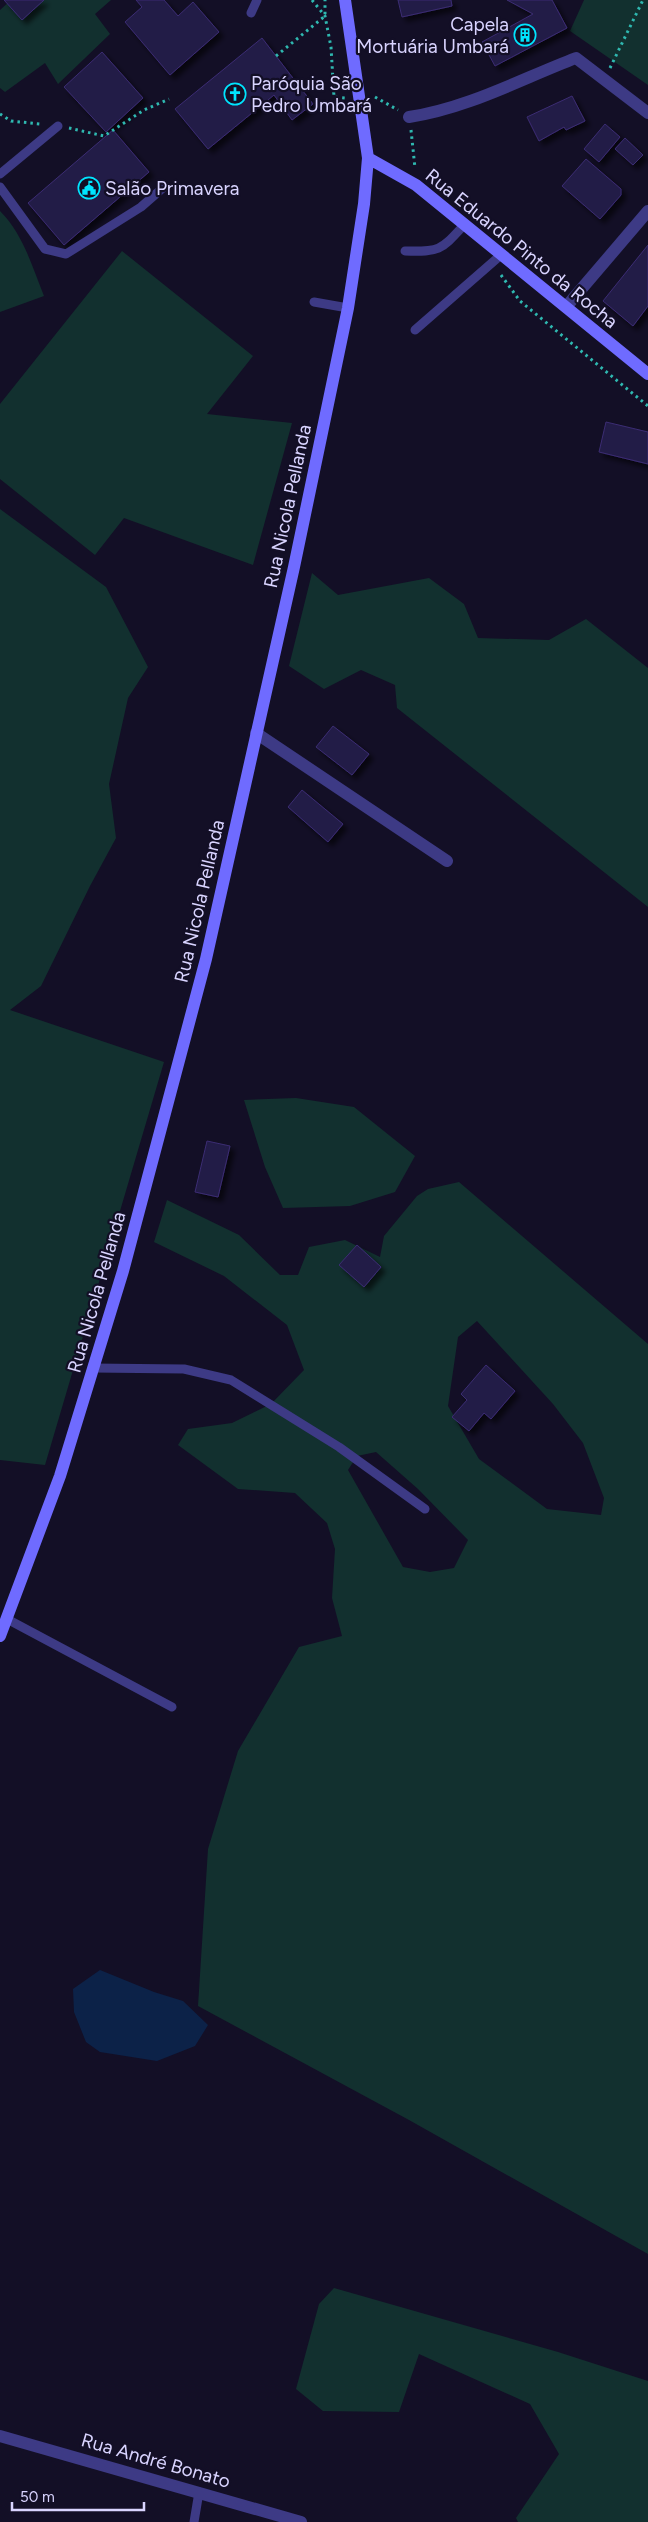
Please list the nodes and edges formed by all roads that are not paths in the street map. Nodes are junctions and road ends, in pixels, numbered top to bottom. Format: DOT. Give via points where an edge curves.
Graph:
graph roads {
  1 [pos="257,0"];
  2 [pos="346,0"];
  3 [pos="251,13"];
  4 [pos="648,113"];
  5 [pos="409,117"];
  6 [pos="58,126"];
  7 [pos="368,158"];
  8 [pos="0,174"];
  9 [pos="165,186"];
  10 [pos="0,187"];
  11 [pos="648,211"];
  12 [pos="465,224"];
  13 [pos="405,251"];
  14 [pos="502,254"];
  15 [pos="314,302"];
  16 [pos="566,307"];
  17 [pos="348,308"];
  18 [pos="415,330"];
  19 [pos="648,374"];
  20 [pos="256,733"];
  21 [pos="448,861"];
  22 [pos="93,1368"];
  23 [pos="425,1509"];
  24 [pos="7,1619"];
  25 [pos="0,1636"];
  26 [pos="172,1707"];
  27 [pos="0,2436"];
  28 [pos="199,2492"];
  29 [pos="272,2518"];
  30 [pos="194,2522"];
  31 [pos="301,2522"];
  1 -- 3 [label="lane"];
  2 -- 7 [label="main road, Rua Nicola Pellanda"];
  4 -- 5 [label="street" via="576,58 466,104"];
  6 -- 8 [label="lane"];
  7 -- 12 [label="main road, Rua Eduardo Pinto da Rocha" via="416,184"];
  7 -- 17 [label="main road, Rua Nicola Pellanda"];
  9 -- 10 [label="lane" via="141,206 66,254 45,249"];
  11 -- 16 [label="street"];
  12 -- 13 [label="lane" via="442,248 431,252"];
  12 -- 14 [label="main road, Rua Eduardo Pinto da Rocha"];
  14 -- 16 [label="main road, Rua Eduardo Pinto da Rocha"];
  14 -- 18 [label="lane"];
  15 -- 17 [label="lane"];
  16 -- 19 [label="main road, Rua Eduardo Pinto da Rocha"];
  17 -- 20 [label="main road, Rua Nicola Pellanda"];
  20 -- 21 [label="street"];
  20 -- 22 [label="main road, Rua Nicola Pellanda" via="206,959 123,1271"];
  22 -- 23 [label="lane" via="184,1369 231,1380 339,1447"];
  22 -- 24 [label="main road, Rua Nicola Pellanda" via="60,1476"];
  24 -- 25 [label="main road, Rua Nicola Pellanda"];
  24 -- 26 [label="lane"];
  27 -- 28 [label="street, Rua André Bonato"];
  28 -- 29 [label="street, Rua André Bonato"];
  28 -- 30 [label="lane"];
  29 -- 31 [label="street, Rua André Bonato"];
}
